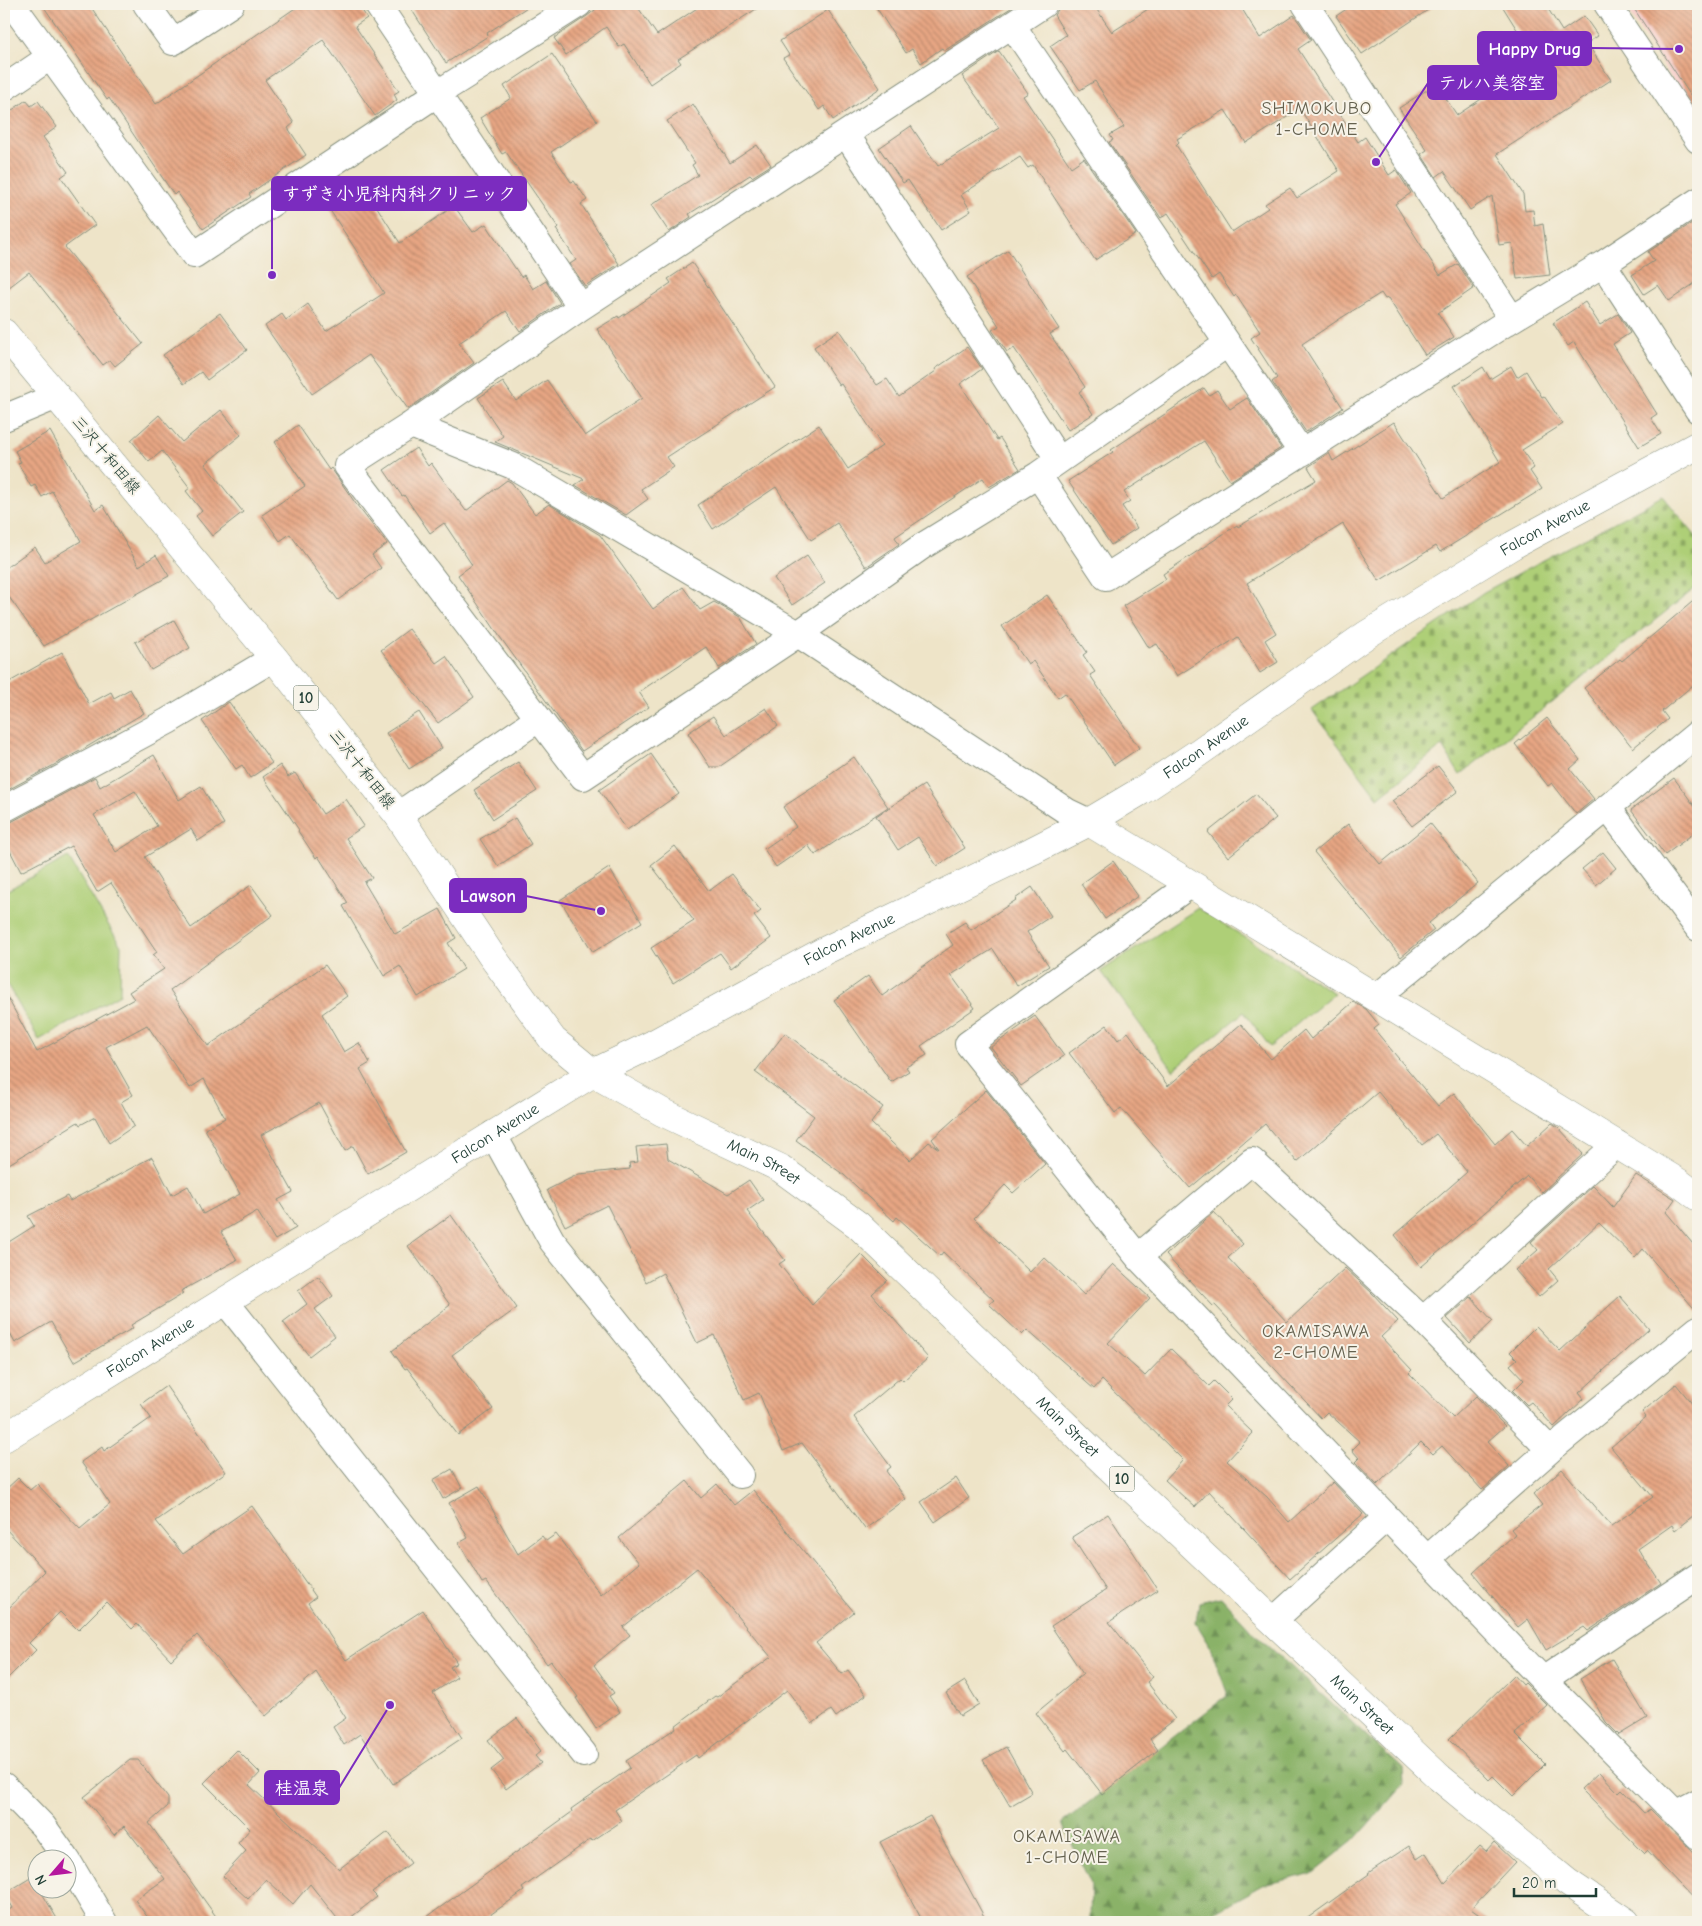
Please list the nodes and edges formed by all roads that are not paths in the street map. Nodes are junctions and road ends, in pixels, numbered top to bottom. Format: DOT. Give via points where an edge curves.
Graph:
graph roads {
  1 [pos="12,4"];
  2 [pos="146,4"];
  3 [pos="231,4"];
  4 [pos="377,4"];
  5 [pos="579,4"];
  6 [pos="1044,4"];
  7 [pos="1305,4"];
  8 [pos="1607,4"];
  9 [pos="1012,25"];
  10 [pos="50,57"];
  11 [pos="4,88"];
  12 [pos="438,93"];
  13 [pos="846,134"];
  14 [pos="1698,140"];
  15 [pos="1698,201"];
  16 [pos="1603,264"];
  17 [pos="581,307"];
  18 [pos="1512,319"];
  19 [pos="4,333"];
  20 [pos="1227,344"];
  21 [pos="57,396"];
  22 [pos="1698,410"];
  23 [pos="4,418"];
  24 [pos="411,426"];
  25 [pos="1698,445"];
  26 [pos="1302,453"];
  27 [pos="1059,460"];
  28 [pos="1038,475"];
  29 [pos="798,634"];
  30 [pos="274,658"];
  31 [pos="538,719"];
  32 [pos="1698,733"];
  33 [pos="1608,808"];
  34 [pos="4,809"];
  35 [pos="398,815"];
  36 [pos="1089,822"];
  37 [pos="1190,885"];
  38 [pos="1698,928"];
  39 [pos="1377,997"];
  40 [pos="593,1073"];
  41 [pos="493,1134"];
  42 [pos="1617,1144"];
  43 [pos="1698,1197"];
  44 [pos="1138,1257"];
  45 [pos="224,1301"];
  46 [pos="1423,1320"];
  47 [pos="1698,1329"];
  48 [pos="4,1438"];
  49 [pos="1550,1450"];
  50 [pos="740,1475"];
  51 [pos="1386,1518"];
  52 [pos="1427,1558"];
  53 [pos="1698,1576"];
  54 [pos="1274,1620"];
  55 [pos="1543,1680"];
  56 [pos="584,1754"];
  57 [pos="4,1786"];
  58 [pos="1688,1808"];
  59 [pos="1698,1836"];
  60 [pos="59,1848"];
  61 [pos="78,1878"];
  62 [pos="104,1922"];
  63 [pos="1626,1922"];
  1 -- 10 [label="street"];
  2 -- 3 [label="street" via="173,42"];
  4 -- 12 [label="street"];
  5 -- 12 [label="street"];
  6 -- 9 [label="street"];
  7 -- 18 [label="street"];
  8 -- 14 [label="street"];
  9 -- 13 [label="street"];
  9 -- 20 [label="street"];
  10 -- 11 [label="street"];
  10 -- 12 [label="street" via="194,256"];
  12 -- 17 [label="street"];
  13 -- 17 [label="street"];
  13 -- 27 [label="street"];
  15 -- 16 [label="street"];
  16 -- 18 [label="street"];
  16 -- 22 [label="street"];
  17 -- 24 [label="street"];
  18 -- 26 [label="street"];
  19 -- 21 [label="street, 三沢十和田線 / 10"];
  20 -- 26 [label="street"];
  20 -- 27 [label="street"];
  21 -- 23 [label="street"];
  21 -- 30 [label="street, 三沢十和田線 / 10"];
  24 -- 29 [label="street" via="513,466"];
  24 -- 31 [label="street" via="347,466"];
  25 -- 36 [label="street, Falcon Avenue" via="1513,545 1366,635 1182,764"];
  26 -- 28 [label="street" via="1106,576"];
  27 -- 28 [label="street"];
  28 -- 29 [label="street" via="921,547"];
  29 -- 31 [label="street" via="583,777"];
  29 -- 36 [label="street" via="1068,812"];
  30 -- 34 [label="street" via="168,721"];
  30 -- 35 [label="street, 三沢十和田線 / 10"];
  31 -- 35 [label="street"];
  32 -- 33 [label="street"];
  33 -- 38 [label="street"];
  33 -- 39 [label="street"];
  35 -- 40 [label="street, 三沢十和田線 / 10" via="491,955 553,1040"];
  36 -- 37 [label="street"];
  36 -- 40 [label="street, Falcon Avenue" via="824,951"];
  37 -- 39 [label="street"];
  37 -- 44 [label="street" via="968,1044"];
  39 -- 42 [label="street"];
  40 -- 41 [label="street, Falcon Avenue"];
  40 -- 54 [label="street, Main Street / 10" via="662,1112 780,1168 858,1225 1107,1465"];
  41 -- 45 [label="street, Falcon Avenue"];
  41 -- 50 [label="street" via="552,1241"];
  42 -- 43 [label="street"];
  42 -- 46 [label="street"];
  44 -- 46 [label="street" via="1252,1161"];
  44 -- 51 [label="street"];
  45 -- 48 [label="street, Falcon Avenue"];
  45 -- 56 [label="street"];
  46 -- 49 [label="street"];
  47 -- 49 [label="street"];
  49 -- 52 [label="street"];
  51 -- 52 [label="street"];
  51 -- 54 [label="street"];
  52 -- 55 [label="street"];
  53 -- 55 [label="street"];
  54 -- 63 [label="street, Main Street / 10" via="1440,1778 1567,1882"];
  55 -- 58 [label="street"];
  57 -- 60 [label="street" via="43,1826"];
  58 -- 59 [label="street"];
  61 -- 62 [label="street"];
}
